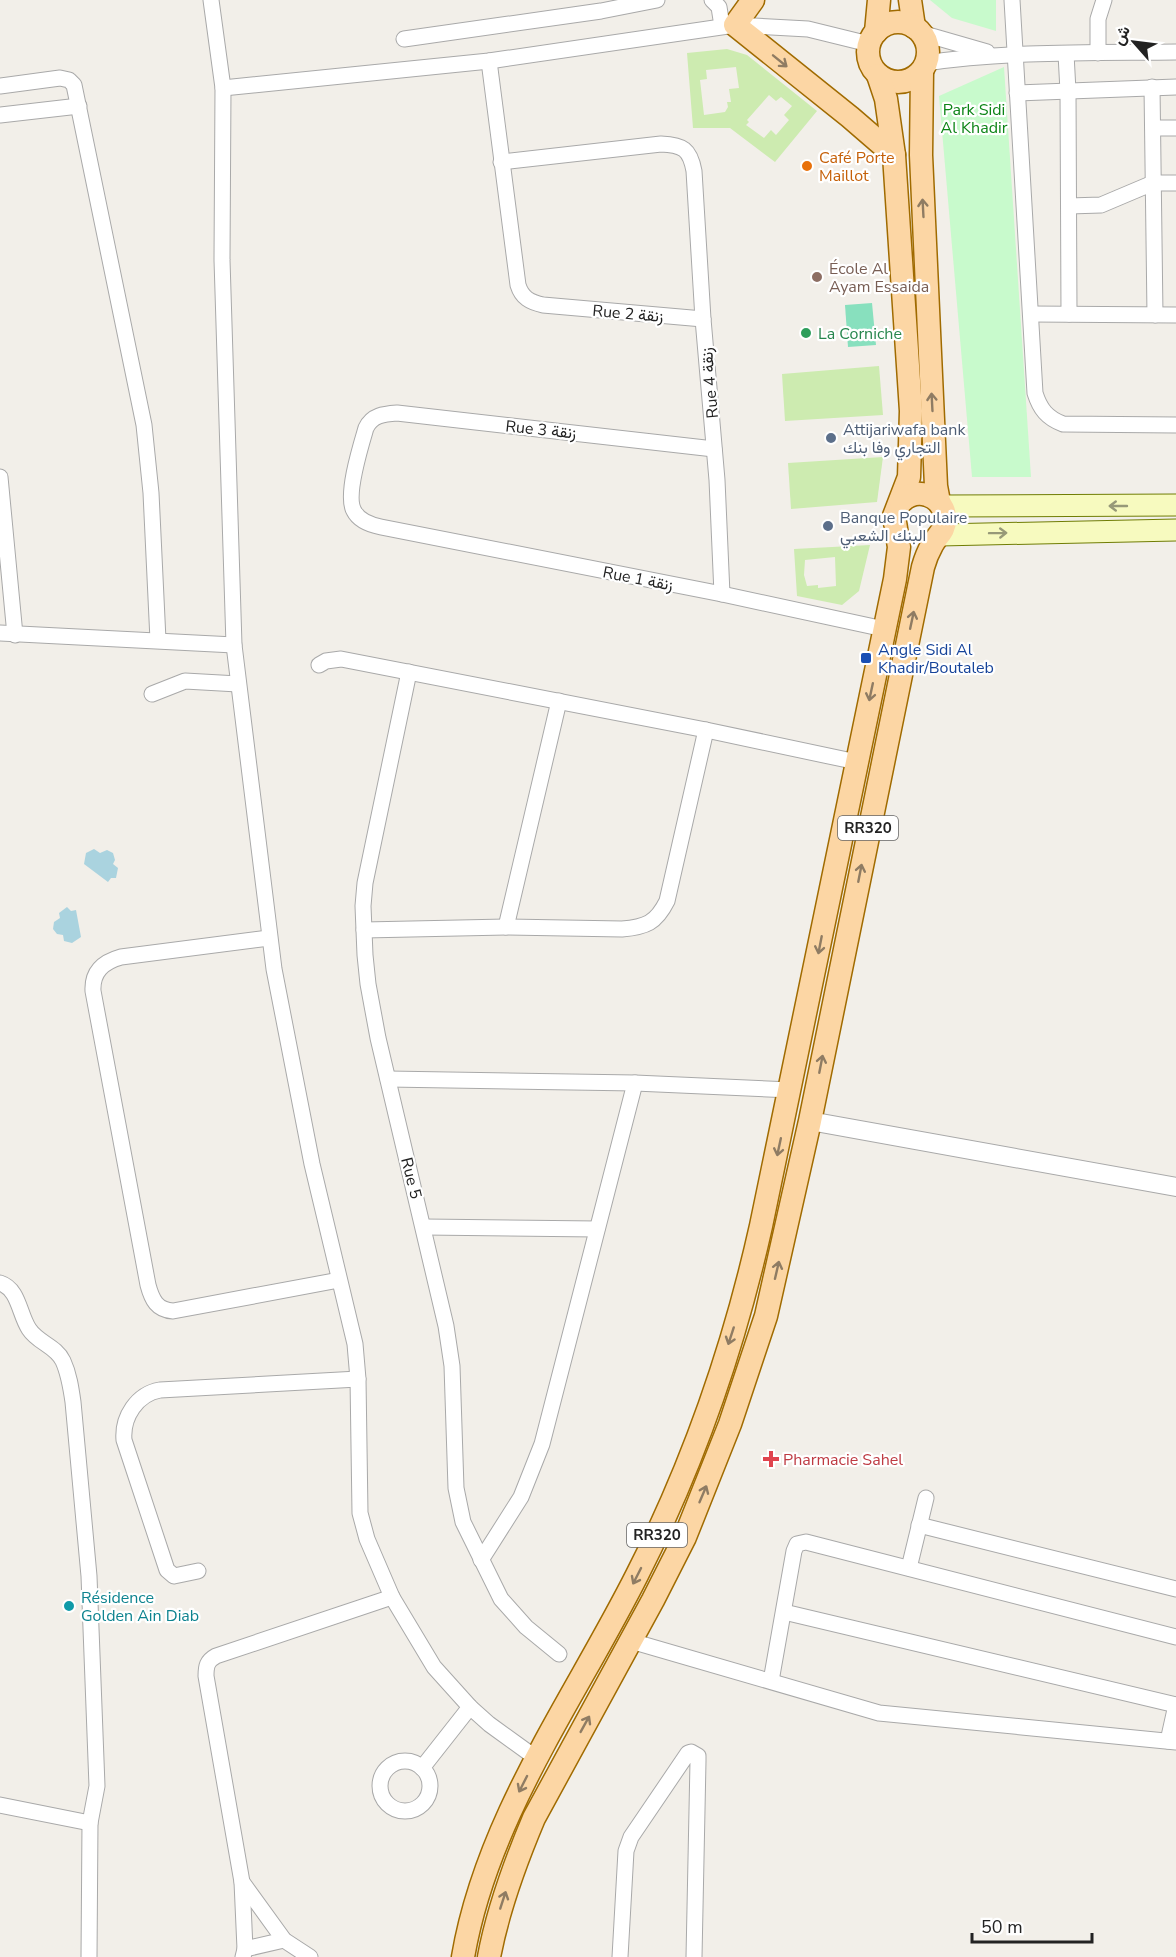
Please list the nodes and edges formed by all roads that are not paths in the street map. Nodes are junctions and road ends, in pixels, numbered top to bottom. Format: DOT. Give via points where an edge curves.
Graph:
graph roads {
  1 [pos="211,0"];
  2 [pos="657,0"];
  3 [pos="712,0"];
  4 [pos="753,0"];
  5 [pos="879,0"];
  6 [pos="910,0"];
  7 [pos="1012,0"];
  8 [pos="1104,0"];
  9 [pos="600,5"];
  10 [pos="728,26"];
  11 [pos="917,30"];
  12 [pos="873,38"];
  13 [pos="404,39"];
  14 [pos="1176,52"];
  15 [pos="1098,53"];
  16 [pos="1066,54"];
  17 [pos="1014,55"];
  18 [pos="998,56"];
  19 [pos="489,61"];
  20 [pos="924,67"];
  21 [pos="878,75"];
  22 [pos="0,86"];
  23 [pos="1152,87"];
  24 [pos="1176,87"];
  25 [pos="223,88"];
  26 [pos="1068,91"];
  27 [pos="1017,93"];
  28 [pos="79,106"];
  29 [pos="0,115"];
  30 [pos="1153,128"];
  31 [pos="1176,128"];
  32 [pos="894,155"];
  33 [pos="501,162"];
  34 [pos="1153,183"];
  35 [pos="1176,183"];
  36 [pos="1069,206"];
  37 [pos="1031,314"];
  38 [pos="1069,314"];
  39 [pos="1155,315"];
  40 [pos="1176,315"];
  41 [pos="703,319"];
  42 [pos="1176,425"];
  43 [pos="714,449"];
  44 [pos="0,477"];
  45 [pos="901,502"];
  46 [pos="941,504"];
  47 [pos="1176,505"];
  48 [pos="391,530"];
  49 [pos="1176,530"];
  50 [pos="897,531"];
  51 [pos="938,537"];
  52 [pos="722,594"];
  53 [pos="884,629"];
  54 [pos="7,634"];
  55 [pos="158,640"];
  56 [pos="234,645"];
  57 [pos="319,665"];
  58 [pos="409,672"];
  59 [pos="238,684"];
  60 [pos="152,694"];
  61 [pos="559,701"];
  62 [pos="706,730"];
  63 [pos="857,762"];
  64 [pos="506,927"];
  65 [pos="364,930"];
  66 [pos="269,938"];
  67 [pos="388,1079"];
  68 [pos="635,1083"];
  69 [pos="791,1090"];
  70 [pos="810,1121"];
  71 [pos="1176,1187"];
  72 [pos="424,1227"];
  73 [pos="597,1229"];
  74 [pos="339,1280"];
  75 [pos="0,1283"];
  76 [pos="358,1379"];
  77 [pos="926,1498"];
  78 [pos="919,1525"];
  79 [pos="481,1560"];
  80 [pos="909,1568"];
  81 [pos="198,1570"];
  82 [pos="1176,1589"];
  83 [pos="392,1597"];
  84 [pos="784,1612"];
  85 [pos="1176,1637"];
  86 [pos="631,1641"];
  87 [pos="559,1654"];
  88 [pos="771,1682"];
  89 [pos="1176,1705"];
  90 [pos="470,1707"];
  91 [pos="1172,1742"];
  92 [pos="536,1758"];
  93 [pos="422,1768"];
  94 [pos="0,1805"];
  95 [pos="90,1823"];
  96 [pos="242,1882"];
  97 [pos="284,1940"];
  98 [pos="244,1953"];
  99 [pos="89,1957"];
  100 [pos="310,1957"];
  101 [pos="463,1957"];
  102 [pos="489,1957"];
  103 [pos="620,1957"];
  104 [pos="694,1957"];
  1 -- 25 [label="street"];
  2 -- 9 [label="street"];
  3 -- 10 [label="street"];
  4 -- 10 [label="main road"];
  5 -- 12 [label="main road, RR320"];
  6 -- 11 [label="main road, RR320"];
  7 -- 17 [label="street"];
  8 -- 15 [label="street" via="1098,19"];
  9 -- 13 [label="street"];
  10 -- 12 [label="street" via="807,29"];
  10 -- 19 [label="street"];
  10 -- 32 [label="main road, one-way" via="850,117"];
  11 -- 12 [label="main road" via="897,22 886,25"];
  11 -- 18 [label="street"];
  11 -- 20 [label="main road, RR320" via="927,47"];
  12 -- 21 [label="main road, RR320" via="869,61"];
  14 -- 15 [label="street"];
  15 -- 16 [label="street"];
  16 -- 17 [label="street"];
  16 -- 26 [label="street"];
  17 -- 18 [label="street"];
  17 -- 27 [label="street"];
  18 -- 20 [label="street"];
  19 -- 25 [label="street"];
  19 -- 33 [label="street"];
  20 -- 21 [label="main road" via="914,77 896,82"];
  46 -- 20 [label="main road, RR320, one-way" via="936,486 921,155"];
  21 -- 32 [label="main road, RR320" via="886,99"];
  22 -- 28 [label="street" via="65,79 75,85"];
  23 -- 24 [label="street"];
  23 -- 26 [label="street"];
  23 -- 30 [label="street"];
  25 -- 56 [label="street" via="222,260"];
  26 -- 27 [label="street"];
  26 -- 36 [label="street"];
  27 -- 37 [label="street"];
  28 -- 29 [label="street"];
  28 -- 55 [label="street" via="144,425"];
  30 -- 31 [label="street"];
  30 -- 34 [label="street"];
  32 -- 45 [label="main road, RR320" via="911,411 910,472"];
  33 -- 41 [label="street, Rue 2 زنقة" via="519,289 528,300 552,306"];
  33 -- 41 [label="street, Rue 4 زنقة" via="673,144 686,149 694,171"];
  34 -- 35 [label="street"];
  34 -- 36 [label="street" via="1101,205"];
  34 -- 39 [label="street"];
  36 -- 38 [label="street"];
  37 -- 38 [label="street"];
  37 -- 42 [label="street" via="1035,393 1045,414 1063,423"];
  38 -- 39 [label="street"];
  39 -- 40 [label="street"];
  41 -- 43 [label="street, Rue 4 زنقة"];
  43 -- 48 [label="street, Rue 3 زنقة" via="397,413 380,415 370,420 364,434 351,503 362,520"];
  43 -- 52 [label="street, Rue 4 زنقة"];
  44 -- 54 [label="street"];
  45 -- 46 [label="main road" via="920,494"];
  45 -- 50 [label="main road, RR320" via="894,516"];
  47 -- 46 [label="main road, one-way"];
  46 -- 51 [label="main road, RR320" via="945,521"];
  48 -- 52 [label="street, Rue 1 زنقة"];
  51 -- 49 [label="main road, one-way"];
  50 -- 51 [label="main road" via="904,540 915,544 927,544"];
  50 -- 53 [label="main road, RR320" via="897,567"];
  70 -- 51 [label="main road, RR320, one-way" via="923,567"];
  52 -- 53 [label="street, Rue 1 زنقة"];
  53 -- 63 [label="main road, RR320, one-way"];
  54 -- 55 [label="street"];
  55 -- 56 [label="street"];
  56 -- 59 [label="street"];
  57 -- 58 [label="street" via="341,659"];
  58 -- 61 [label="street"];
  58 -- 65 [label="street, Rue 5" via="365,883"];
  59 -- 60 [label="street" via="185,681"];
  59 -- 66 [label="street"];
  61 -- 62 [label="street"];
  61 -- 64 [label="street"];
  62 -- 63 [label="street"];
  62 -- 64 [label="street" via="661,913 641,927"];
  63 -- 69 [label="main road, RR320, one-way"];
  64 -- 65 [label="street"];
  65 -- 67 [label="street, Rue 5" via="368,984"];
  66 -- 74 [label="street" via="312,1164"];
  66 -- 74 [label="street" via="115,959 100,968 94,978 93,991 148,1285 156,1305 173,1311"];
  67 -- 68 [label="street"];
  67 -- 72 [label="street, Rue 5"];
  68 -- 69 [label="street"];
  68 -- 73 [label="street"];
  69 -- 92 [label="main road, RR320, one-way" via="754,1259 689,1462 636,1577"];
  70 -- 71 [label="street"];
  86 -- 70 [label="main road, RR320, one-way" via="685,1537 742,1389 770,1300"];
  72 -- 73 [label="street"];
  72 -- 79 [label="street, Rue 5" via="452,1366 458,1504"];
  73 -- 79 [label="street" via="535,1463 521,1497"];
  74 -- 76 [label="street" via="355,1344"];
  75 -- 95 [label="street" via="11,1290 30,1331 62,1359 70,1383 89,1575 97,1786"];
  76 -- 81 [label="street" via="160,1390 137,1402 126,1421 124,1440 166,1570 174,1576"];
  76 -- 83 [label="street" via="360,1513"];
  77 -- 78 [label="street"];
  78 -- 80 [label="street"];
  78 -- 82 [label="street"];
  79 -- 87 [label="street, Rue 5" via="513,1614"];
  80 -- 84 [label="street" via="806,1542 797,1544"];
  80 -- 85 [label="street"];
  83 -- 90 [label="street" via="434,1667"];
  83 -- 96 [label="street" via="209,1660 206,1676"];
  84 -- 88 [label="street"];
  84 -- 89 [label="street"];
  86 -- 88 [label="street"];
  102 -- 86 [label="main road, RR320, one-way" via="503,1900 534,1818"];
  88 -- 91 [label="street" via="888,1714"];
  89 -- 91 [label="street"];
  90 -- 92 [label="street"];
  90 -- 93 [label="street"];
  92 -- 101 [label="main road, RR320, one-way" via="496,1844"];
  94 -- 95 [label="street"];
  95 -- 99 [label="street"];
  96 -- 97 [label="street"];
  96 -- 98 [label="street"];
  97 -- 98 [label="street"];
  97 -- 100 [label="street"];
  103 -- 104 [label="street" via="626,1851 691,1752 698,1756"];
}
